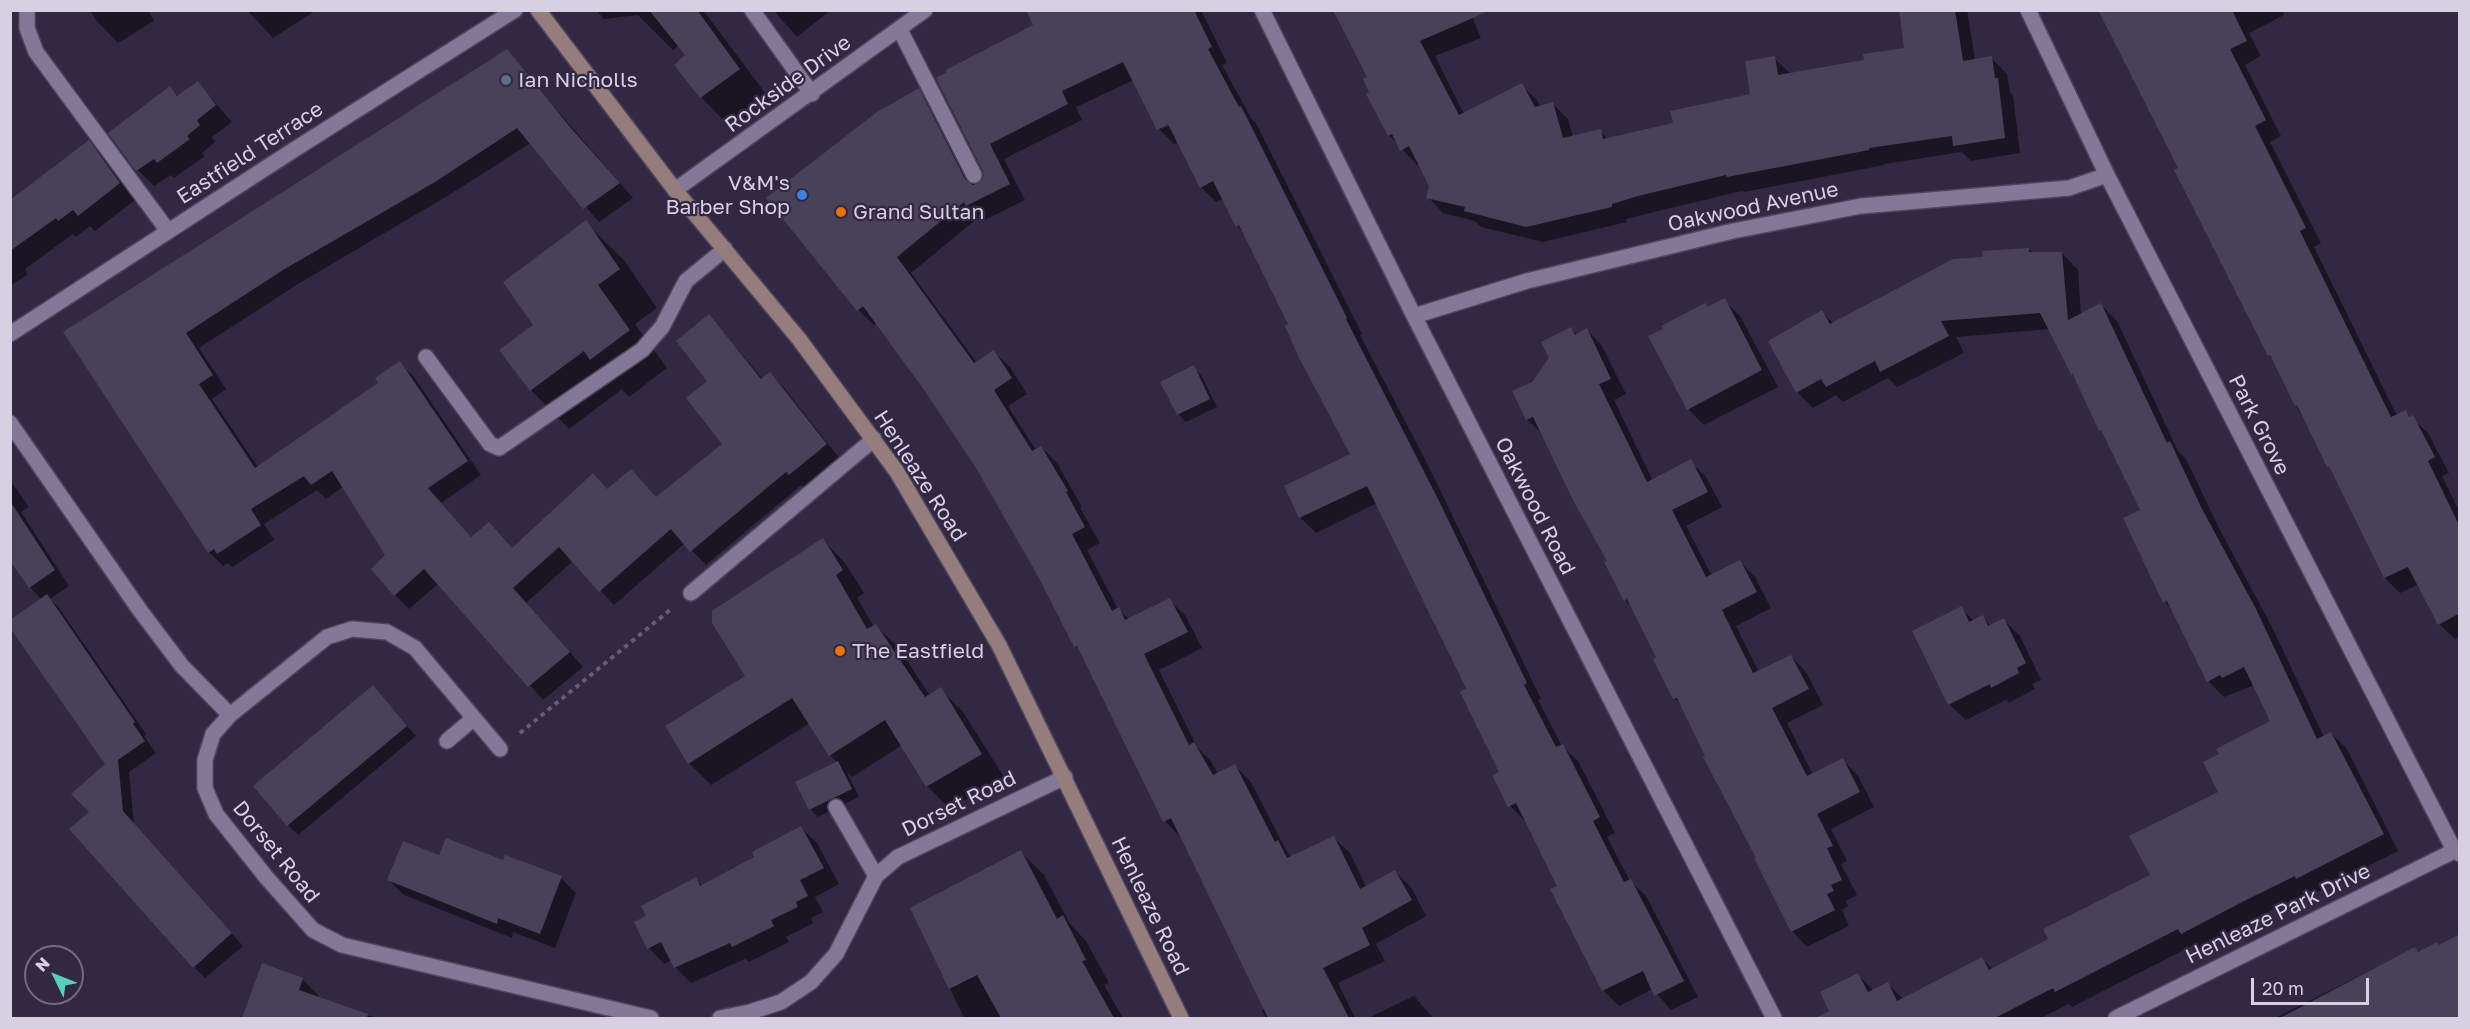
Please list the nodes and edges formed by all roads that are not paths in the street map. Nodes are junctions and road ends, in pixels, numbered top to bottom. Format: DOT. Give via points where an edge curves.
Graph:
graph roads {
  1 [pos="27,10"];
  2 [pos="515,10"];
  3 [pos="538,10"];
  4 [pos="752,10"];
  5 [pos="925,10"];
  6 [pos="1262,10"];
  7 [pos="2028,10"];
  8 [pos="900,30"];
  9 [pos="812,94"];
  10 [pos="974,175"];
  11 [pos="2107,175"];
  12 [pos="675,190"];
  13 [pos="168,231"];
  14 [pos="724,249"];
  15 [pos="1414,316"];
  16 [pos="10,334"];
  17 [pos="426,357"];
  18 [pos="10,423"];
  19 [pos="874,439"];
  20 [pos="692,593"];
  21 [pos="230,714"];
  22 [pos="474,718"];
  23 [pos="447,741"];
  24 [pos="500,749"];
  25 [pos="1065,777"];
  26 [pos="836,807"];
  27 [pos="2458,850"];
  28 [pos="876,876"];
  29 [pos="651,1018"];
  30 [pos="720,1018"];
  31 [pos="1181,1018"];
  32 [pos="1774,1018"];
  33 [pos="2116,1018"];
  1 -- 13 [label="street" via="27,28 36,52"];
  2 -- 13 [label="street, Eastfield Terrace"];
  3 -- 12 [label="main road, Henleaze Road"];
  4 -- 9 [label="street"];
  5 -- 8 [label="street, Rockside Drive"];
  6 -- 15 [label="street, Oakwood Road"];
  7 -- 11 [label="street, Park Grove"];
  8 -- 9 [label="street, Rockside Drive"];
  8 -- 10 [label="street"];
  9 -- 12 [label="street, Rockside Drive"];
  11 -- 15 [label="street, Oakwood Avenue" via="2069,188 1861,206 1733,231 1527,280"];
  11 -- 27 [label="street, Park Grove"];
  12 -- 14 [label="main road, Henleaze Road"];
  13 -- 16 [label="street, Eastfield Terrace"];
  14 -- 17 [label="street" via="686,281 662,327 642,350 499,448 490,444"];
  14 -- 19 [label="main road, Henleaze Road" via="799,339"];
  15 -- 32 [label="street, Oakwood Road"];
  18 -- 21 [label="street" via="182,666"];
  19 -- 20 [label="street"];
  19 -- 25 [label="main road, Henleaze Road" via="989,627"];
  21 -- 22 [label="street, Dorset Road" via="327,637 352,629 387,632 415,648"];
  21 -- 29 [label="street, Dorset Road" via="213,734 205,760 205,788 216,814 313,930 342,945"];
  22 -- 23 [label="street"];
  22 -- 24 [label="street, Dorset Road"];
  25 -- 28 [label="street, Dorset Road" via="898,857"];
  25 -- 31 [label="main road, Henleaze Road"];
  26 -- 28 [label="street"];
  27 -- 33 [label="street, Henleaze Park Drive"];
  28 -- 30 [label="street, Dorset Road" via="836,954 811,982 781,1002"];
}
